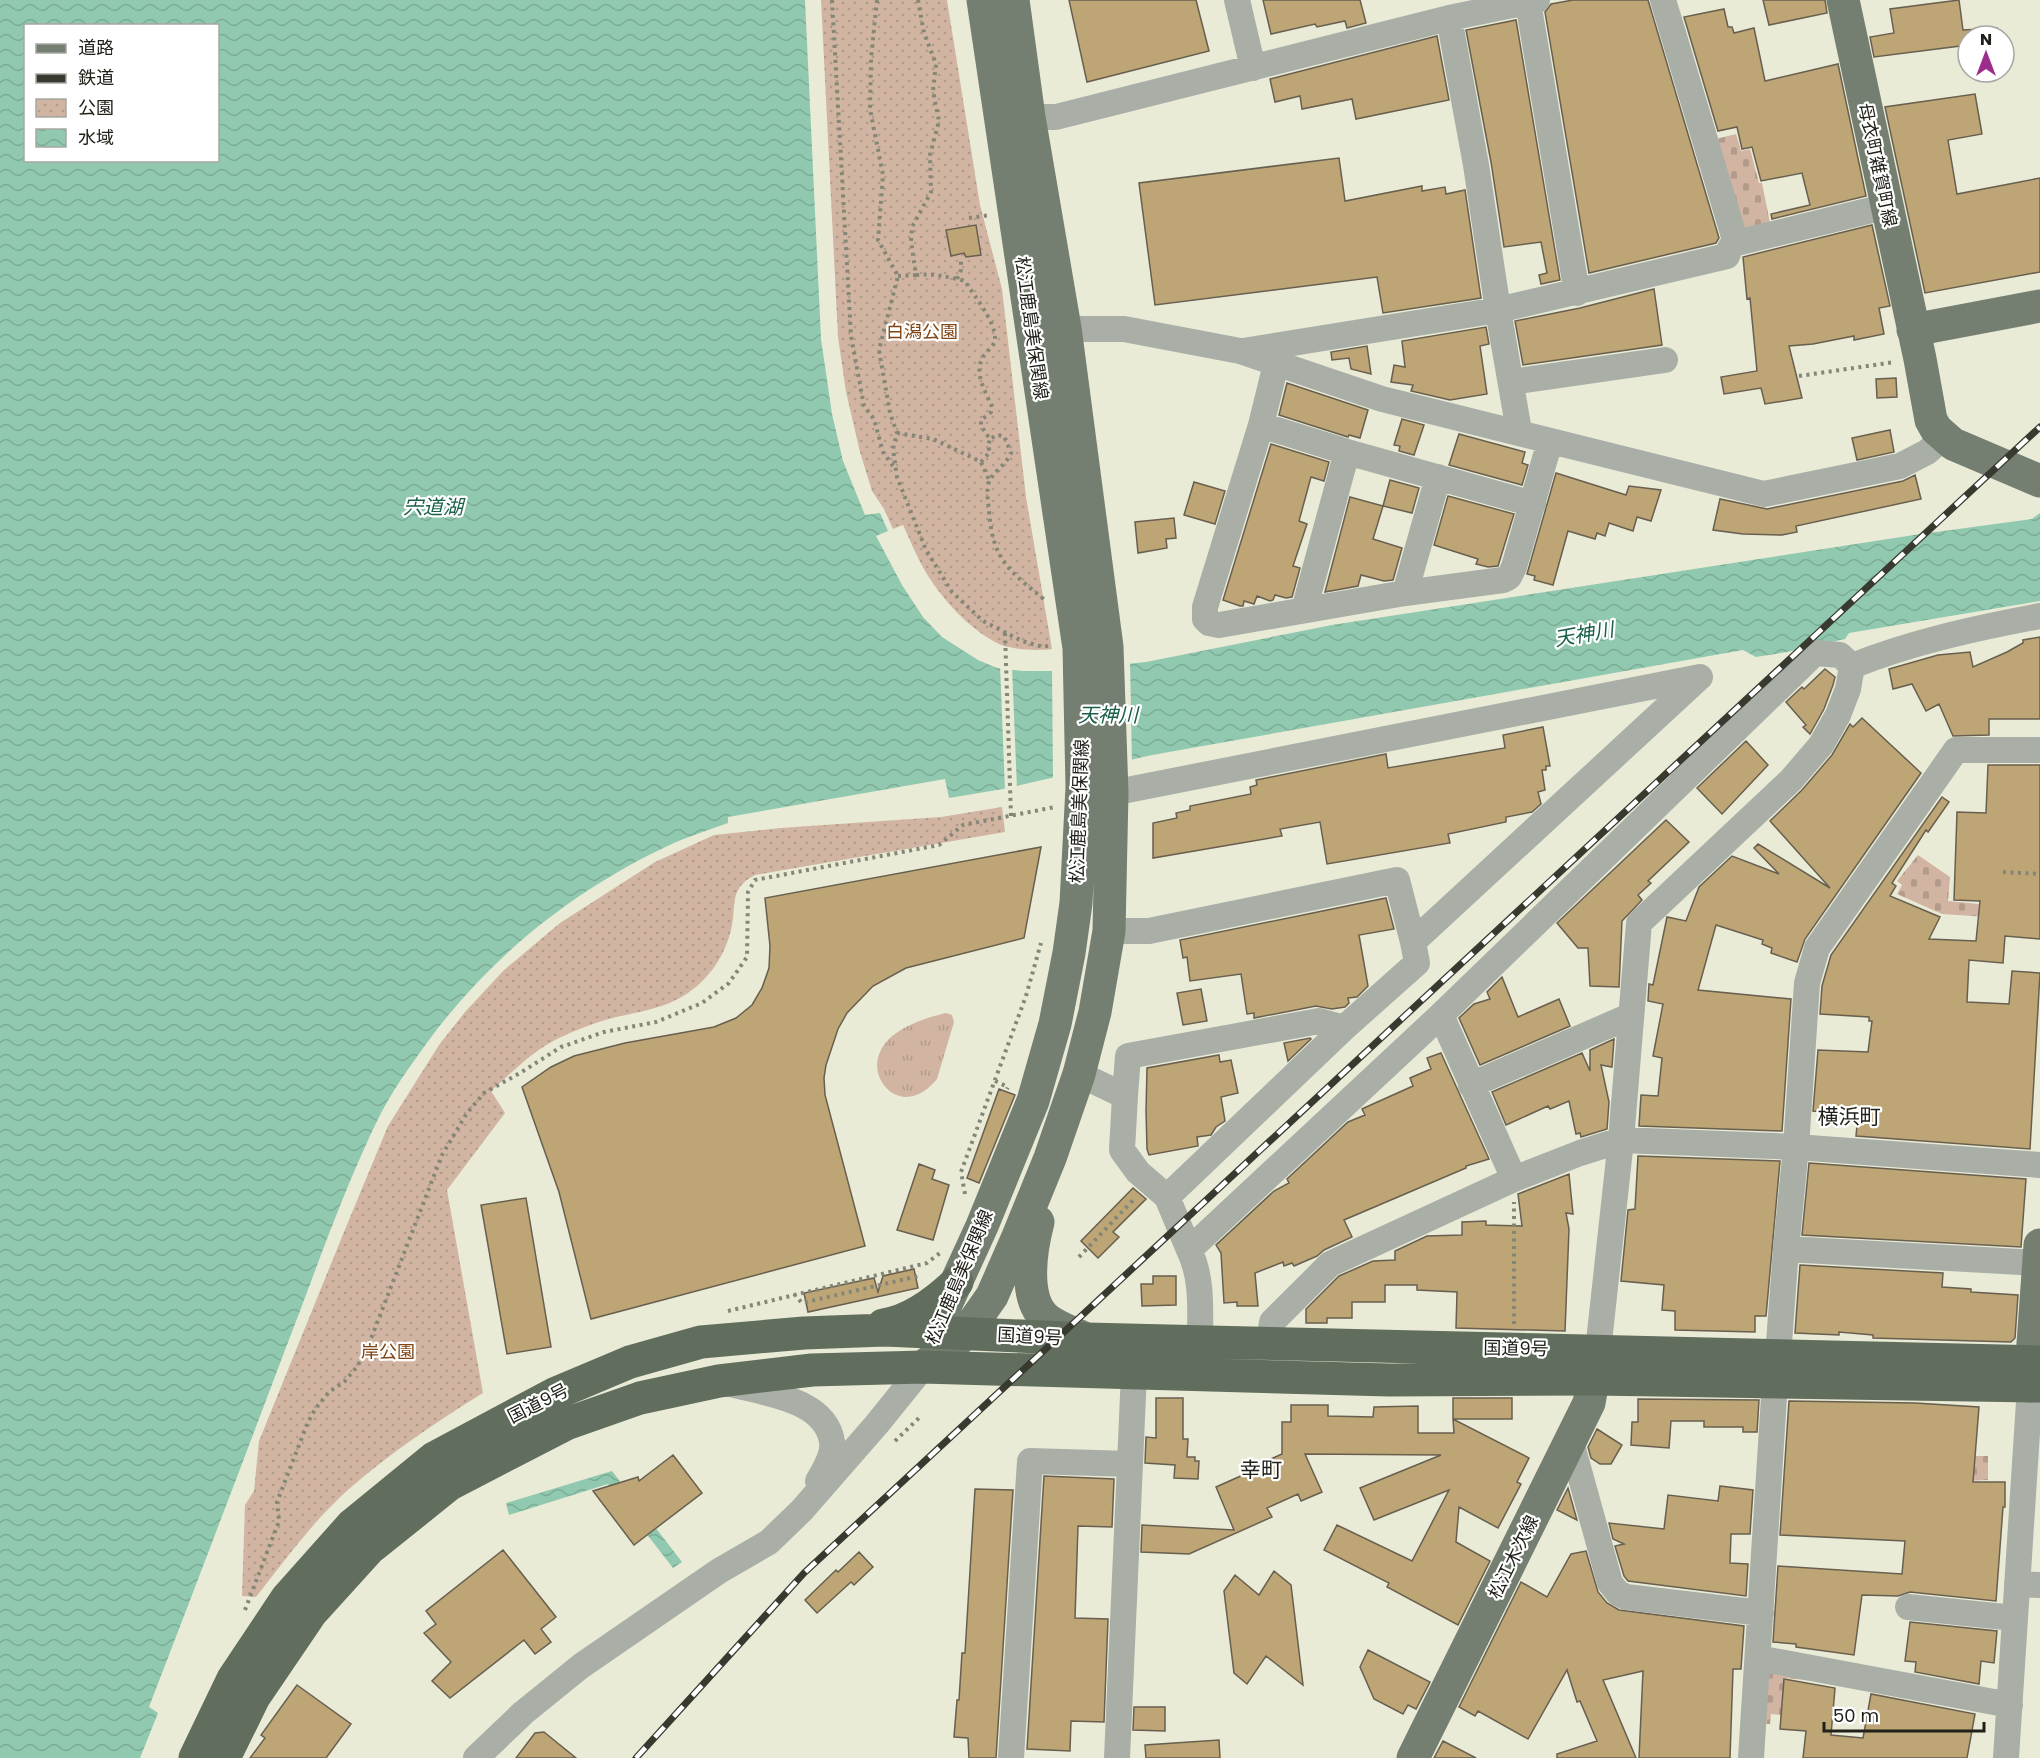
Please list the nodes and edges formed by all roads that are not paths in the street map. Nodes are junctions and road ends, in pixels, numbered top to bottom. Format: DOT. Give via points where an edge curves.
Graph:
graph roads {
  1 [pos="983,0"];
  2 [pos="1013,0"];
  3 [pos="1237,0"];
  4 [pos="1663,0"];
  5 [pos="1843,0"];
  6 [pos="1533,1"];
  7 [pos="1449,18"];
  8 [pos="1253,68"];
  9 [pos="1029,117"];
  10 [pos="1887,206"];
  11 [pos="1736,243"];
  12 [pos="1577,293"];
  13 [pos="2040,306"];
  14 [pos="1497,310"];
  15 [pos="1065,328"];
  16 [pos="1032,329"];
  17 [pos="1917,344"];
  18 [pos="1240,351"];
  19 [pos="1665,360"];
  20 [pos="1276,364"];
  21 [pos="1511,382"];
  22 [pos="1261,425"];
  23 [pos="1519,431"];
  24 [pos="1944,437"];
  25 [pos="1550,441"];
  26 [pos="1347,452"];
  27 [pos="1438,477"];
  28 [pos="2040,481"];
  29 [pos="1533,504"];
  30 [pos="1406,593"];
  31 [pos="1304,610"];
  32 [pos="2040,616"];
  33 [pos="1082,647"];
  34 [pos="1852,666"];
  35 [pos="2040,750"];
  36 [pos="1092,789"];
  37 [pos="1109,931"];
  38 [pos="1413,942"];
  39 [pos="1441,1015"];
  40 [pos="1630,1016"];
  41 [pos="1344,1028"];
  42 [pos="1079,1074"];
  43 [pos="1471,1085"];
  44 [pos="1125,1096"];
  45 [pos="1621,1140"];
  46 [pos="1796,1147"];
  47 [pos="2040,1166"];
  48 [pos="1514,1179"];
  49 [pos="1159,1190"];
  50 [pos="1189,1250"];
  51 [pos="1786,1250"];
  52 [pos="2039,1254"];
  53 [pos="957,1282"];
  54 [pos="933,1331"];
  55 [pos="837,1332"];
  56 [pos="966,1333"];
  57 [pos="1086,1339"];
  58 [pos="1200,1341"];
  59 [pos="1269,1343"];
  60 [pos="1596,1365"];
  61 [pos="923,1366"];
  62 [pos="1777,1369"];
  63 [pos="1134,1373"];
  64 [pos="2035,1374"];
  65 [pos="719,1381"];
  66 [pos="1570,1442"];
  67 [pos="1130,1464"];
  68 [pos="802,1510"];
  69 [pos="2028,1585"];
  70 [pos="1908,1606"];
  71 [pos="1761,1613"];
  72 [pos="2014,1618"];
  73 [pos="1758,1658"];
  74 [pos="2010,1705"];
  75 [pos="195,1758"];
  76 [pos="224,1758"];
  77 [pos="476,1758"];
  78 [pos="1011,1758"];
  79 [pos="1117,1758"];
  80 [pos="1413,1758"];
  81 [pos="1751,1758"];
  82 [pos="2006,1758"];
  1 -- 16 [label="main road, 松江鹿島美保関線"];
  2 -- 9 [label="main road, 松江鹿島美保関線"];
  3 -- 8 [label="street"];
  4 -- 11 [label="street"];
  5 -- 10 [label="main road, 母衣町雑賀町線"];
  6 -- 7 [label="street"];
  6 -- 12 [label="street"];
  7 -- 8 [label="street"];
  7 -- 14 [label="street"];
  8 -- 9 [label="street" via="1056,117"];
  9 -- 15 [label="main road, 松江鹿島美保関線"];
  10 -- 11 [label="street"];
  10 -- 17 [label="main road, 母衣町雑賀町線"];
  11 -- 12 [label="street" via="1727,256"];
  12 -- 14 [label="street"];
  13 -- 17 [label="main road"];
  14 -- 18 [label="street"];
  14 -- 21 [label="street"];
  15 -- 16 [label="street"];
  15 -- 18 [label="street" via="1124,329"];
  15 -- 33 [label="main road, 松江鹿島美保関線"];
  16 -- 33 [label="main road, 松江鹿島美保関線"];
  17 -- 24 [label="main road, 母衣町雑賀町線" via="1931,420"];
  18 -- 20 [label="street"];
  19 -- 21 [label="street"];
  20 -- 22 [label="street"];
  20 -- 23 [label="street" via="1382,399"];
  21 -- 23 [label="street"];
  22 -- 26 [label="street"];
  22 -- 31 [label="street" via="1205,607 1205,619 1219,625"];
  23 -- 25 [label="street"];
  24 -- 25 [label="street" via="1927,453 1900,466 1764,494"];
  24 -- 28 [label="main road"];
  25 -- 29 [label="street"];
  26 -- 27 [label="street"];
  26 -- 31 [label="street"];
  27 -- 29 [label="street"];
  27 -- 30 [label="street"];
  29 -- 30 [label="street" via="1509,577"];
  30 -- 31 [label="street"];
  32 -- 34 [label="street" via="1981,627"];
  33 -- 36 [label="main road, 松江鹿島美保関線"];
  34 -- 39 [label="street" via="1840,655 1815,653"];
  34 -- 40 [label="street" via="1845,698 1821,745 1791,780 1640,923"];
  35 -- 46 [label="street" via="1956,750 1817,948 1807,983"];
  36 -- 37 [label="main road, 松江鹿島美保関線"];
  36 -- 38 [label="street" via="1700,677"];
  36 -- 53 [label="main road, 松江鹿島美保関線" via="1055,1024 1033,1101"];
  37 -- 38 [label="street" via="1149,931 1397,880"];
  37 -- 42 [label="main road, 松江鹿島美保関線"];
  38 -- 41 [label="street" via="1417,963"];
  39 -- 43 [label="street"];
  39 -- 50 [label="street"];
  40 -- 43 [label="street"];
  40 -- 45 [label="street"];
  41 -- 44 [label="street" via="1319,1021 1128,1056"];
  41 -- 49 [label="street"];
  42 -- 44 [label="street"];
  42 -- 56 [label="main road, 松江鹿島美保関線" via="1017,1239 992,1296"];
  42 -- 57 [label="main road" via="1065,1157 1036,1229 1031,1285 1037,1305 1047,1319"];
  43 -- 48 [label="street"];
  44 -- 49 [label="street" via="1122,1150 1138,1172"];
  45 -- 46 [label="street"];
  45 -- 48 [label="street"];
  45 -- 60 [label="street"];
  46 -- 47 [label="street"];
  46 -- 51 [label="street"];
  48 -- 59 [label="street" via="1330,1264 1272,1322"];
  49 -- 50 [label="street"];
  50 -- 58 [label="street" via="1198,1275"];
  51 -- 52 [label="street"];
  51 -- 62 [label="street"];
  52 -- 64 [label="main road"];
  53 -- 54 [label="main road, 松江鹿島美保関線"];
  53 -- 55 [label="highway" via="936,1302 896,1323"];
  54 -- 55 [label="highway, 国道9号"];
  54 -- 56 [label="highway, 国道9号"];
  54 -- 61 [label="main road, 松江鹿島美保関線"];
  55 -- 75 [label="highway, 国道9号" via="701,1342 630,1362 554,1394 434,1458 352,1525 287,1598 233,1679"];
  56 -- 57 [label="highway, 国道9号"];
  56 -- 61 [label="main road, 松江鹿島美保関線"];
  57 -- 58 [label="highway, 国道9号"];
  58 -- 59 [label="highway, 国道9号"];
  59 -- 60 [label="highway, 国道9号" via="1514,1348"];
  60 -- 62 [label="highway, 国道9号"];
  60 -- 63 [label="highway, 国道9号" via="1389,1380"];
  60 -- 66 [label="main road, 松江木次線" via="1589,1403"];
  61 -- 63 [label="highway, 国道9号"];
  61 -- 65 [label="highway, 国道9号" via="812,1370"];
  61 -- 68 [label="street"];
  62 -- 64 [label="highway, 国道9号"];
  62 -- 71 [label="street"];
  63 -- 67 [label="street"];
  64 -- 69 [label="street"];
  65 -- 68 [label="street" via="798,1402 818,1415 828,1429 833,1444 825,1469"];
  65 -- 76 [label="highway, 国道9号" via="640,1398 566,1424 450,1484 369,1549 311,1613 254,1697"];
  66 -- 71 [label="street" via="1610,1583 1618,1593"];
  66 -- 80 [label="main road, 松江木次線"];
  67 -- 78 [label="street" via="1030,1461"];
  67 -- 79 [label="street"];
  68 -- 77 [label="street" via="769,1542 719,1571 581,1666"];
  69 -- 72 [label="street"];
  70 -- 72 [label="street"];
  71 -- 73 [label="street"];
  72 -- 74 [label="street"];
  73 -- 74 [label="street"];
  73 -- 81 [label="street"];
  74 -- 82 [label="street"];
}
